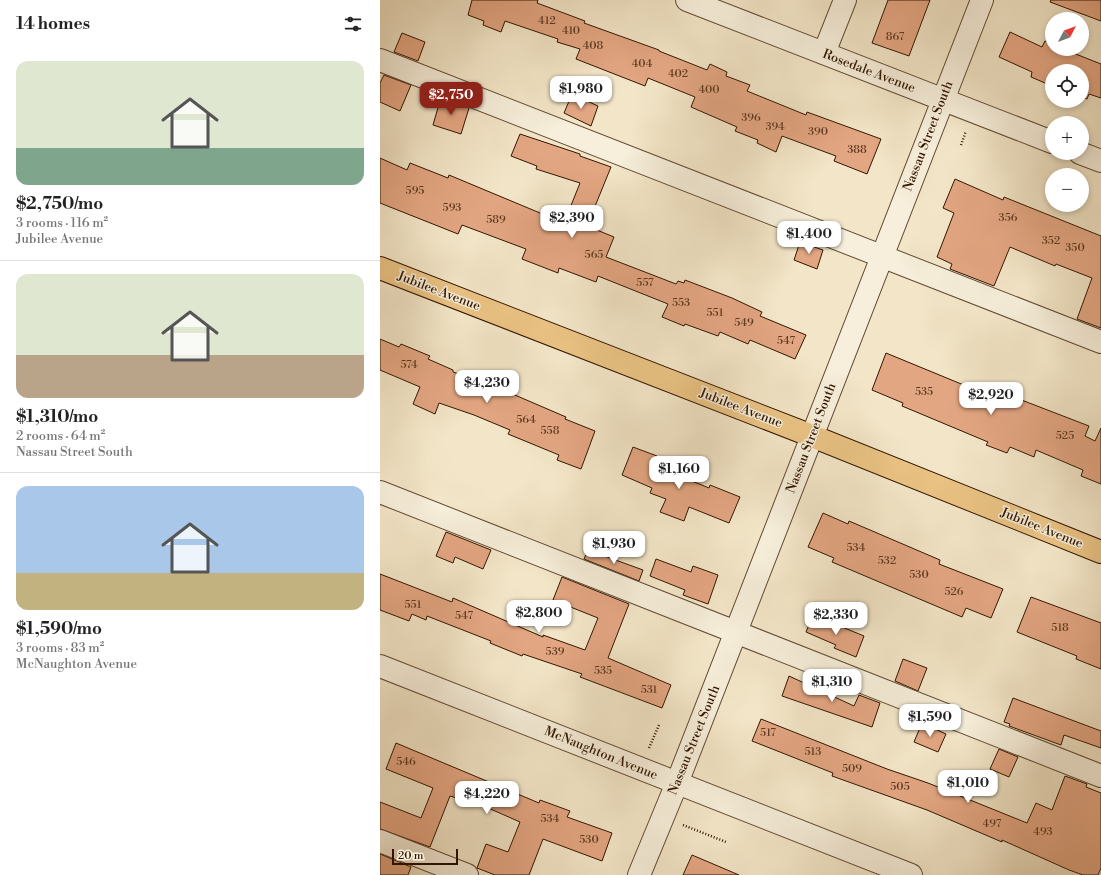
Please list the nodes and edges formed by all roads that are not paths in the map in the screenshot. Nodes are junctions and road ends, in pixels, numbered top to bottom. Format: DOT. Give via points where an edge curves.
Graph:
graph roads {
  1 [pos="687,0"];
  2 [pos="845,0"];
  3 [pos="982,0"];
  4 [pos="824,53"];
  5 [pos="380,60"];
  6 [pos="942,99"];
  7 [pos="1045,139"];
  8 [pos="1089,156"];
  9 [pos="1101,161"];
  10 [pos="882,256"];
  11 [pos="380,268"];
  12 [pos="1101,342"];
  13 [pos="812,436"];
  14 [pos="380,492"];
  15 [pos="1101,552"];
  16 [pos="736,632"];
  17 [pos="380,666"];
  18 [pos="1101,776"];
  19 [pos="677,783"];
  20 [pos="380,841"];
  21 [pos="467,875"];
  22 [pos="639,875"];
  23 [pos="910,875"];
  1 -- 4 [label="street, Rosedale Avenue"];
  2 -- 4 [label="street"];
  3 -- 6 [label="street, Nassau Street South"];
  4 -- 6 [label="street, Rosedale Avenue"];
  5 -- 10 [label="street"];
  6 -- 7 [label="street, Rosedale Avenue"];
  6 -- 10 [label="street, Nassau Street South"];
  8 -- 9 [label="street"];
  10 -- 12 [label="street"];
  10 -- 13 [label="street, Nassau Street South"];
  11 -- 13 [label="main road, Jubilee Avenue"];
  13 -- 15 [label="main road, Jubilee Avenue"];
  13 -- 16 [label="street, Nassau Street South"];
  14 -- 16 [label="street"];
  16 -- 18 [label="street"];
  16 -- 19 [label="street, Nassau Street South"];
  17 -- 19 [label="street, McNaughton Avenue"];
  19 -- 22 [label="street, Nassau Street South"];
  19 -- 23 [label="street, McNaughton Avenue"];
  20 -- 21 [label="street"];
}
